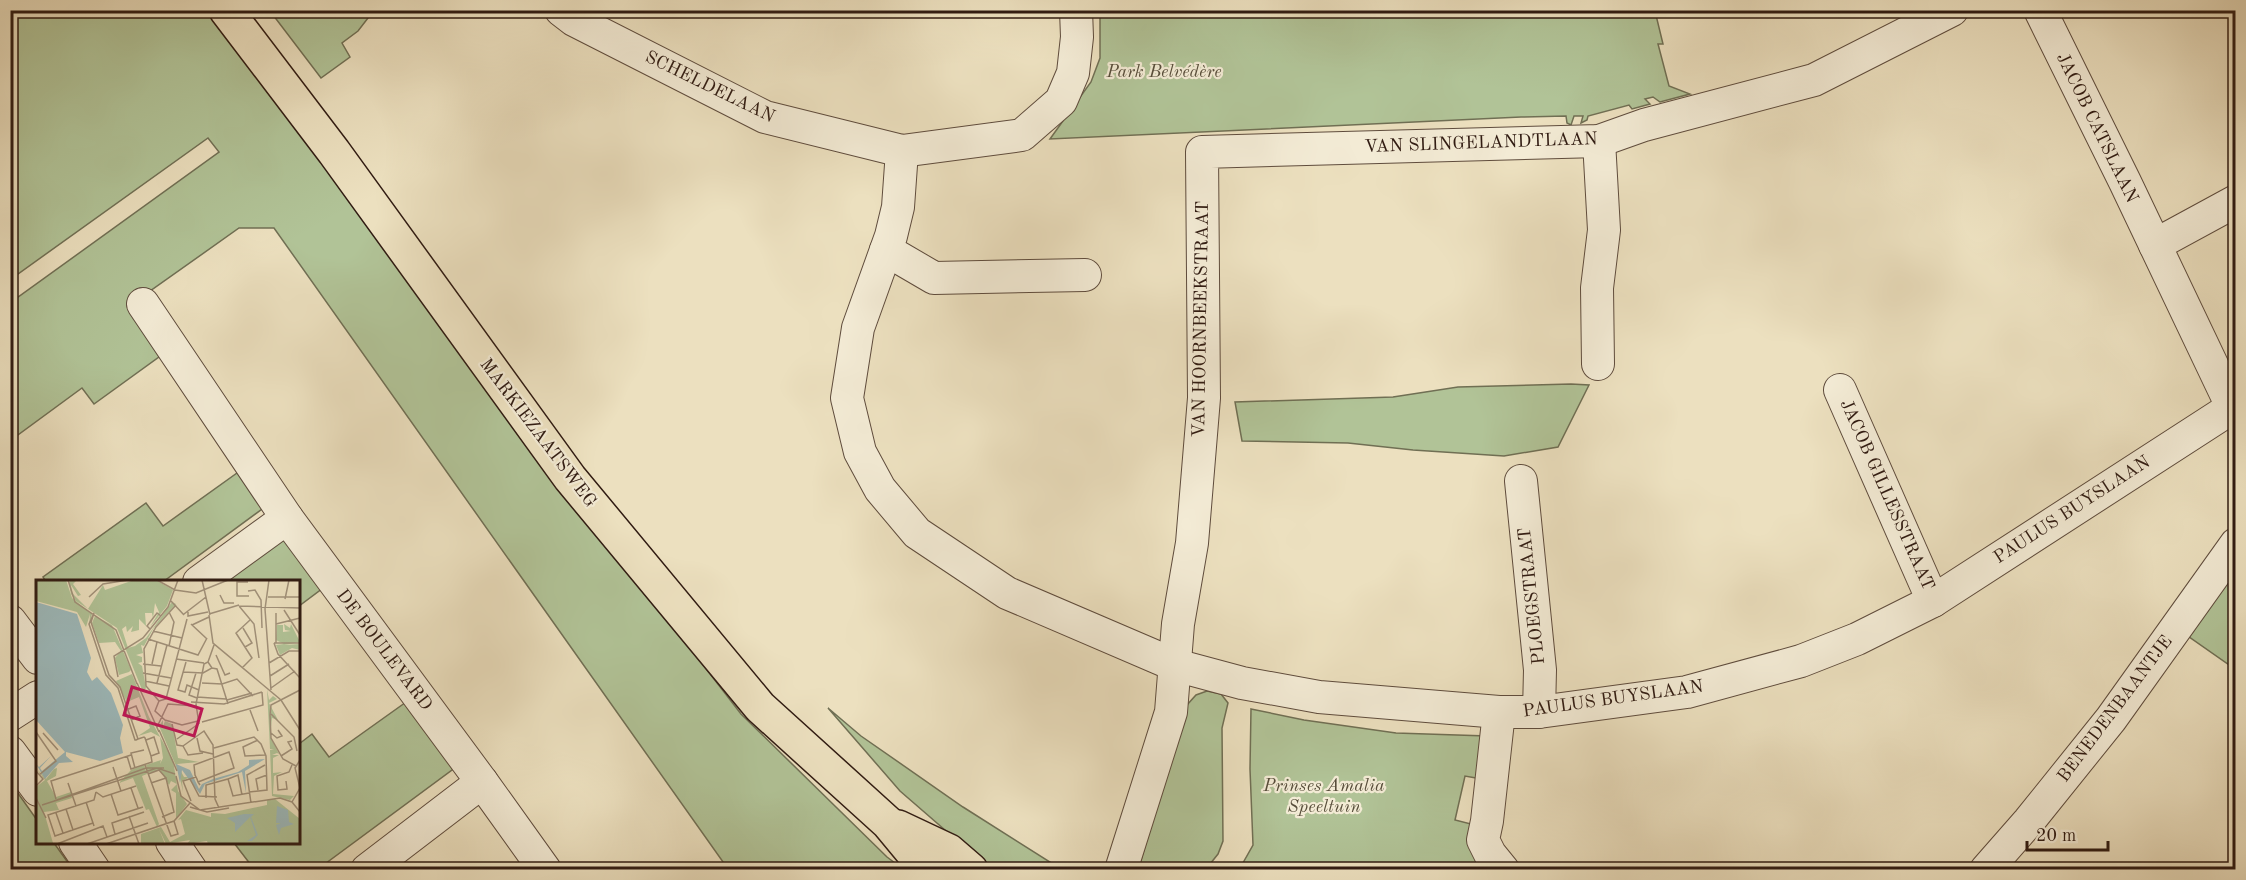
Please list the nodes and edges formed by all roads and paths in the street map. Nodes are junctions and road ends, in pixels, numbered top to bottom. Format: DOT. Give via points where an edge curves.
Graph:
graph roads {
  1 [pos="226,10"];
  2 [pos="561,10"];
  3 [pos="1076,10"];
  4 [pos="1952,10"];
  5 [pos="2040,10"];
  6 [pos="1599,141"];
  7 [pos="902,151"];
  8 [pos="1202,152"];
  9 [pos="2235,201"];
  10 [pos="2155,245"];
  11 [pos="886,250"];
  12 [pos="1085,275"];
  13 [pos="143,304"];
  14 [pos="1598,364"];
  15 [pos="1840,390"];
  16 [pos="2234,410"];
  17 [pos="1521,481"];
  18 [pos="287,518"];
  19 [pos="2235,543"];
  20 [pos="202,580"];
  21 [pos="1933,601"];
  22 [pos="10,621"];
  23 [pos="36,655"];
  24 [pos="1175,665"];
  25 [pos="36,698"];
  26 [pos="1499,712"];
  27 [pos="1539,712"];
  28 [pos="10,715"];
  29 [pos="10,752"];
  30 [pos="482,782"];
  31 [pos="36,787"];
  32 [pos="888,822"];
  33 [pos="76,844"];
  34 [pos="173,844"];
  35 [pos="94,870"];
  36 [pos="191,870"];
  37 [pos="367,870"];
  38 [pos="545,870"];
  39 [pos="927,870"];
  40 [pos="971,870"];
  41 [pos="1121,870"];
  42 [pos="1503,870"];
  43 [pos="1986,870"];
  1 -- 32 [label="main road, MARKIEZAATSWEG" via="570,478 760,707"];
  2 -- 7 [label="street, SCHELDELAAN" via="765,117"];
  3 -- 7 [label="street" via="1073,73 1061,101 1022,135"];
  4 -- 6 [label="street, VAN SLINGELANDTLAAN" via="1814,80 1644,125"];
  5 -- 10 [label="street, JACOB CATSLAAN"];
  6 -- 8 [label="street, VAN SLINGELANDTLAAN"];
  6 -- 14 [label="street" via="1604,230 1597,288"];
  7 -- 11 [label="street, PAULUS BUYSLAAN" via="898,207"];
  8 -- 24 [label="street, VAN HOORNBEEKSTRAAT" via="1204,398 1192,543"];
  9 -- 10 [label="street"];
  10 -- 16 [label="street, JACOB CATSLAAN"];
  11 -- 12 [label="street" via="934,278"];
  11 -- 24 [label="street, PAULUS BUYSLAAN" via="858,328 847,398 860,452 880,489 917,533 1007,593"];
  13 -- 18 [label="street, DE BOULEVARD"];
  15 -- 21 [label="street, JACOB GILLESSTRAAT"];
  16 -- 21 [label="street, PAULUS BUYSLAAN"];
  17 -- 27 [label="street, PLOEGSTRAAT" via="1540,670"];
  18 -- 20 [label="street"];
  18 -- 30 [label="street, DE BOULEVARD"];
  19 -- 43 [label="street, BENEDENBAANTJE" via="2111,719"];
  21 -- 27 [label="street, PAULUS BUYSLAAN" via="1857,639 1801,661 1687,692"];
  22 -- 23 [label="street"];
  24 -- 26 [label="street, PAULUS BUYSLAAN" via="1242,683 1319,697"];
  24 -- 41 [label="street" via="1171,712"];
  25 -- 28 [label="street"];
  26 -- 27 [label="street, PAULUS BUYSLAAN"];
  26 -- 42 [label="street" via="1483,840"];
  29 -- 31 [label="street"];
  30 -- 37 [label="street"];
  30 -- 38 [label="street, DE BOULEVARD"];
  32 -- 39 [label="main road, MARKIEZAATSWEG"];
  32 -- 40 [label="main road, MARKIEZAATSWEG" via="949,851"];
  33 -- 35 [label="street"];
  34 -- 36 [label="street"];
}
